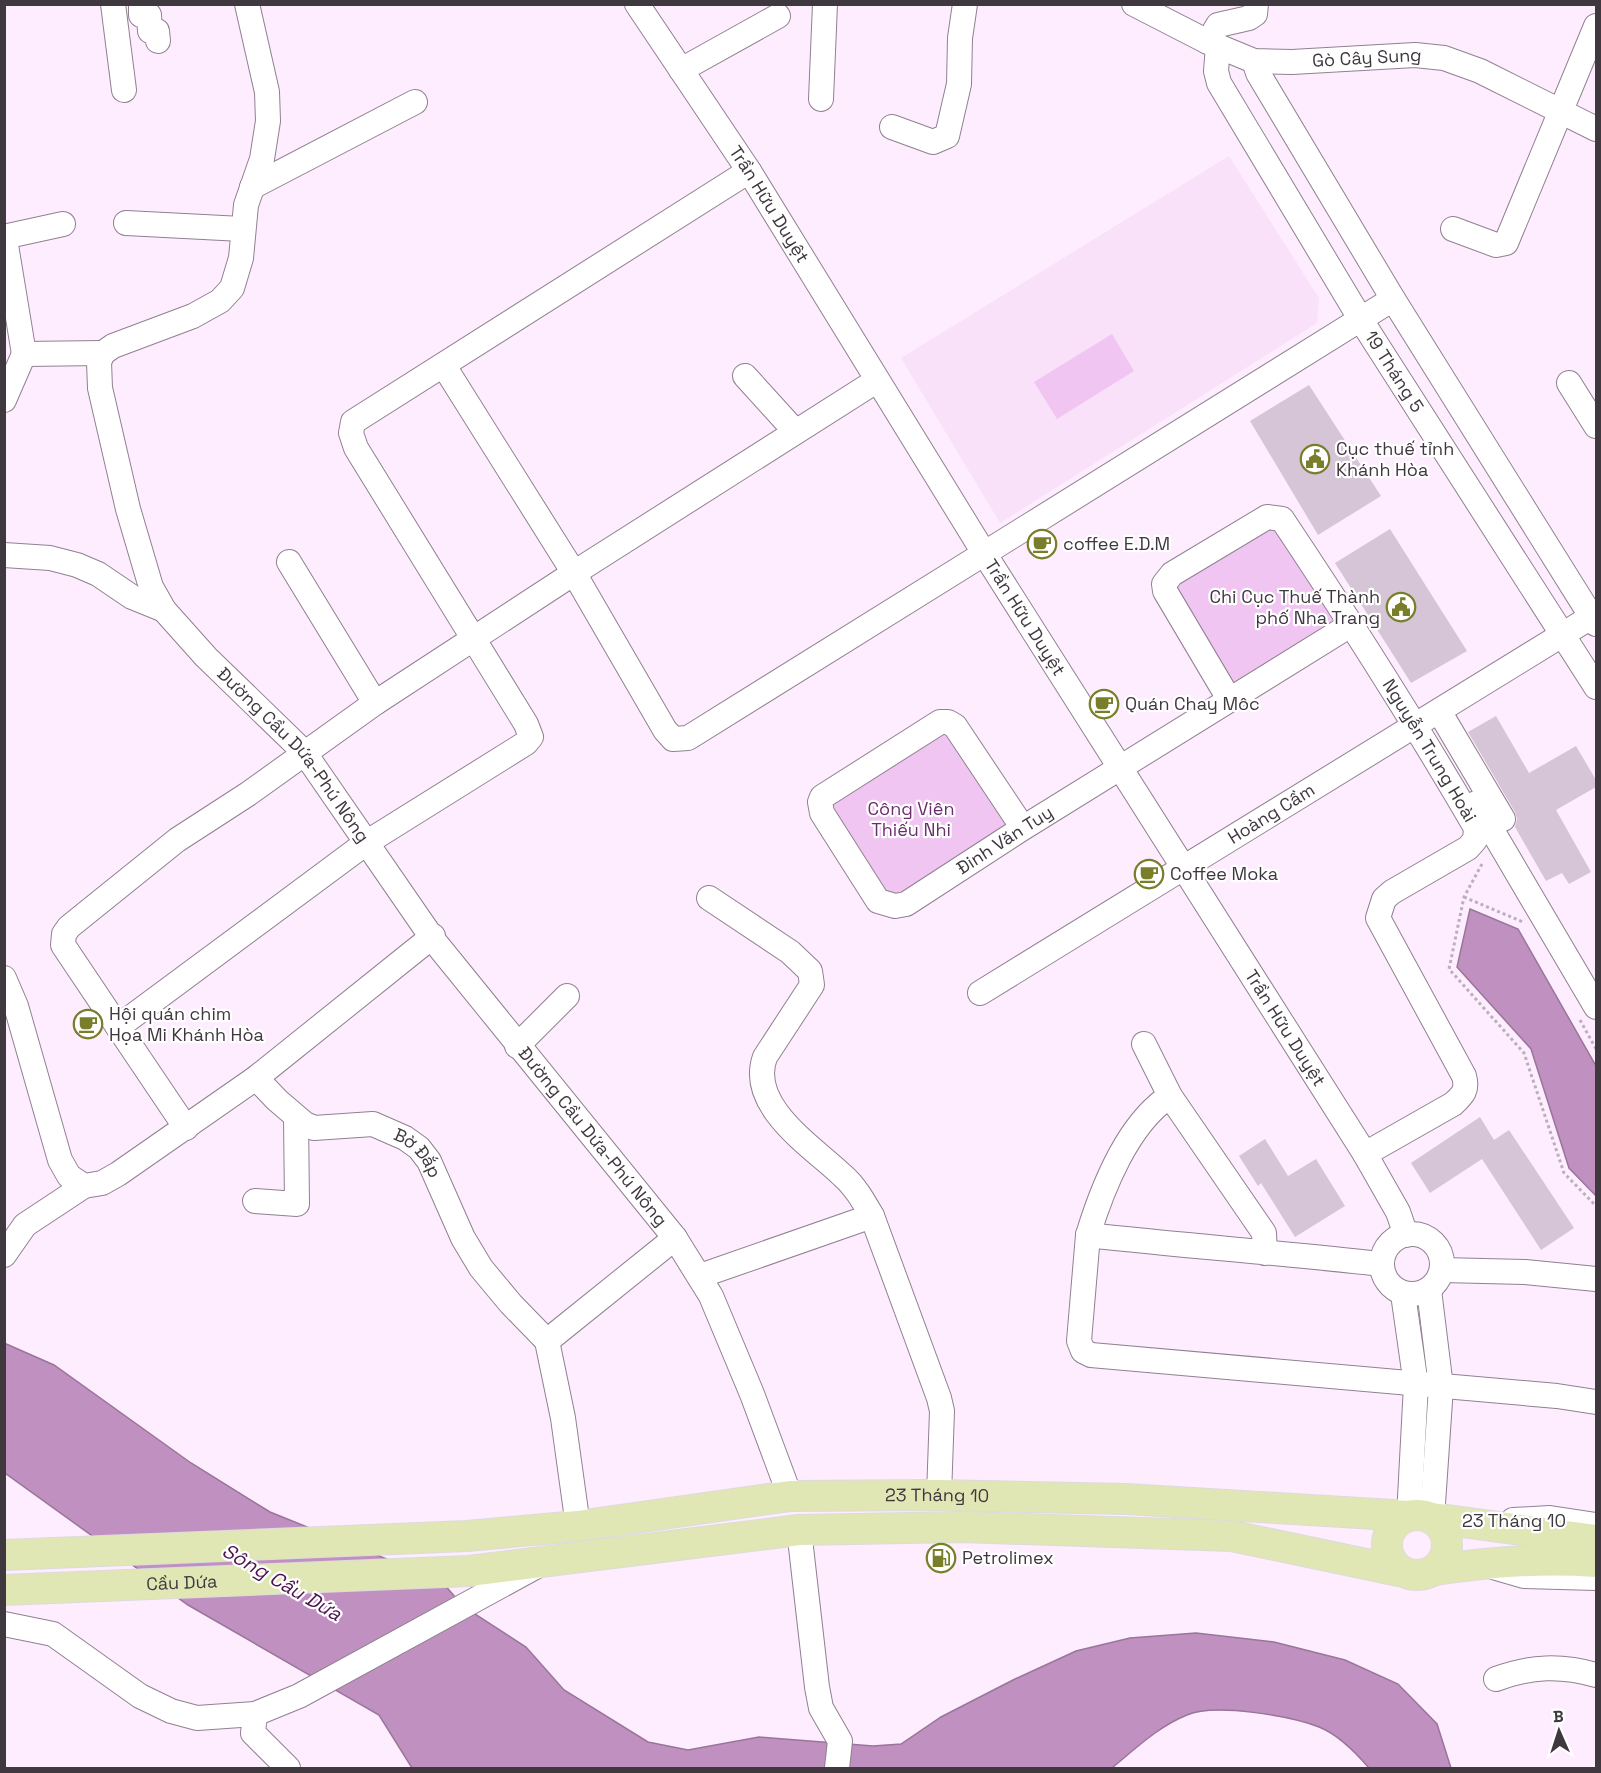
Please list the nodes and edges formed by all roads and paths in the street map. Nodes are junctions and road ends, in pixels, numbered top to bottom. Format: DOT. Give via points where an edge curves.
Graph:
graph roads {
  1 [pos="113,4"];
  2 [pos="141,4"];
  3 [pos="247,4"];
  4 [pos="637,4"];
  5 [pos="825,4"];
  6 [pos="965,4"];
  7 [pos="1134,4"];
  8 [pos="1256,4"];
  9 [pos="778,16"];
  10 [pos="1596,26"];
  11 [pos="158,41"];
  12 [pos="1213,44"];
  13 [pos="1254,61"];
  14 [pos="681,70"];
  15 [pos="124,90"];
  16 [pos="821,99"];
  17 [pos="415,102"];
  18 [pos="1563,112"];
  19 [pos="892,127"];
  20 [pos="1596,129"];
  21 [pos="1303,148"];
  22 [pos="1270,167"];
  23 [pos="749,171"];
  24 [pos="252,187"];
  25 [pos="126,223"];
  26 [pos="63,224"];
  27 [pos="242,229"];
  28 [pos="1453,229"];
  29 [pos="5,245"];
  30 [pos="1394,299"];
  31 [pos="1361,320"];
  32 [pos="104,353"];
  33 [pos="24,354"];
  34 [pos="444,366"];
  35 [pos="745,376"];
  36 [pos="876,381"];
  37 [pos="1569,383"];
  38 [pos="4,400"];
  39 [pos="1596,426"];
  40 [pos="794,430"];
  41 [pos="984,553"];
  42 [pos="4,555"];
  43 [pos="289,562"];
  44 [pos="574,573"];
  45 [pos="164,610"];
  46 [pos="1595,618"];
  47 [pos="1352,624"];
  48 [pos="1564,634"];
  49 [pos="472,637"];
  50 [pos="1596,687"];
  51 [pos="1229,699"];
  52 [pos="375,703"];
  53 [pos="1427,718"];
  54 [pos="304,752"];
  55 [pos="1120,768"];
  56 [pos="1023,828"];
  57 [pos="366,843"];
  58 [pos="1484,860"];
  59 [pos="1184,866"];
  60 [pos="1464,897"];
  61 [pos="709,898"];
  62 [pos="1527,924"];
  63 [pos="433,936"];
  64 [pos="1596,976"];
  65 [pos="4,978"];
  66 [pos="980,993"];
  67 [pos="567,996"];
  68 [pos="1588,1013"];
  69 [pos="118,1028"];
  70 [pos="1144,1044"];
  71 [pos="517,1046"];
  72 [pos="1596,1049"];
  73 [pos="256,1078"];
  74 [pos="1170,1096"];
  75 [pos="296,1117"];
  76 [pos="186,1128"];
  77 [pos="1365,1154"];
  78 [pos="84,1186"];
  79 [pos="255,1201"];
  80 [pos="1596,1206"];
  81 [pos="872,1216"];
  82 [pos="1406,1234"];
  83 [pos="1088,1235"];
  84 [pos="675,1238"];
  85 [pos="1265,1253"];
  86 [pos="4,1255"];
  87 [pos="1382,1263"];
  88 [pos="1442,1270"];
  89 [pos="700,1276"];
  90 [pos="1596,1279"];
  91 [pos="1429,1290"];
  92 [pos="1403,1294"];
  93 [pos="547,1341"];
  94 [pos="1416,1385"];
  95 [pos="1441,1387"];
  96 [pos="1596,1402"];
  97 [pos="939,1495"];
  98 [pos="790,1496"];
  99 [pos="1420,1517"];
  100 [pos="1484,1525"];
  101 [pos="1596,1525"];
  102 [pos="578,1526"];
  103 [pos="799,1530"];
  104 [pos="467,1536"];
  105 [pos="1596,1540"];
  106 [pos="4,1555"];
  107 [pos="1479,1563"];
  108 [pos="1596,1563"];
  109 [pos="1435,1570"];
  110 [pos="1400,1571"];
  111 [pos="1596,1578"];
  112 [pos="477,1583"];
  113 [pos="4,1590"];
  114 [pos="4,1624"];
  115 [pos="1596,1675"];
  116 [pos="1496,1679"];
  117 [pos="255,1714"];
  118 [pos="288,1768"];
  119 [pos="837,1768"];
  1 -- 15 [label="street"];
  2 -- 11 [label="street" via="141,15 149,15 150,31 157,31"];
  3 -- 24 [label="street" via="267,92 268,121 262,159"];
  4 -- 14 [label="street, Trần Hữu Duyệt"];
  5 -- 16 [label="street"];
  6 -- 19 [label="street" via="959,84 947,136 933,142"];
  7 -- 12 [label="street, Gò Cây Sung"];
  8 -- 12 [label="street" via="1255,14 1249,18 1218,25"];
  9 -- 14 [label="street"];
  10 -- 18 [label="street"];
  12 -- 13 [label="street, Gò Cây Sung"];
  12 -- 22 [label="street, 19 Tháng 5" via="1219,83"];
  13 -- 18 [label="street, Gò Cây Sung" via="1292,63 1430,55 1465,64"];
  13 -- 21 [label="street, 19 Tháng 5"];
  14 -- 23 [label="street, Trần Hữu Duyệt"];
  17 -- 24 [label="street"];
  18 -- 20 [label="street, Gò Cây Sung"];
  18 -- 28 [label="street" via="1506,243 1496,245"];
  21 -- 22 [label="street"];
  21 -- 30 [label="street, 19 Tháng 5"];
  22 -- 31 [label="street, 19 Tháng 5"];
  23 -- 34 [label="street"];
  23 -- 36 [label="street, Trần Hữu Duyệt"];
  24 -- 27 [label="street"];
  25 -- 27 [label="street"];
  26 -- 29 [label="street" via="8,236"];
  27 -- 32 [label="street" via="241,258 232,288 220,301"];
  29 -- 33 [label="street"];
  30 -- 31 [label="street"];
  30 -- 46 [label="street, 19 Tháng 5"];
  31 -- 41 [label="street"];
  31 -- 48 [label="street, 19 Tháng 5"];
  32 -- 33 [label="street"];
  32 -- 45 [label="street, Đường Cầu Dứa-Phú Nông" via="98,376 128,509 151,587"];
  33 -- 38 [label="street"];
  34 -- 44 [label="street"];
  34 -- 49 [label="street" via="353,422 351,433 356,448"];
  35 -- 40 [label="street"];
  36 -- 40 [label="street"];
  36 -- 41 [label="street, Trần Hữu Duyệt"];
  37 -- 39 [label="street"];
  40 -- 44 [label="street"];
  41 -- 44 [label="street" via="681,740 673,739 665,730"];
  41 -- 55 [label="street, Trần Hữu Duyệt"];
  42 -- 45 [label="street" via="50,558 77,565 132,597"];
  43 -- 52 [label="street"];
  44 -- 49 [label="street"];
  45 -- 54 [label="street, Đường Cầu Dứa-Phú Nông" via="206,657"];
  46 -- 48 [label="street, Hoàng Cầm"];
  47 -- 51 [label="street, Đinh Văn Tuy"];
  47 -- 51 [label="street, Nguyễn Trung Hoài" via="1282,519 1275,516 1267,517 1172,574 1165,580 1165,591"];
  47 -- 53 [label="street, Nguyễn Trung Hoài"];
  48 -- 50 [label="street, 19 Tháng 5"];
  48 -- 53 [label="street, Hoàng Cầm"];
  49 -- 52 [label="street"];
  49 -- 57 [label="street" via="531,737"];
  51 -- 55 [label="street, Đinh Văn Tuy"];
  52 -- 54 [label="street"];
  53 -- 59 [label="street, Hoàng Cầm"];
  53 -- 64 [label="street"];
  53 -- 68 [label="street"];
  53 -- 77 [label="street, Nguyễn Trung Hoài" via="1476,828 1475,840 1468,848 1392,892 1384,899 1378,918 1466,1085 1463,1095 1453,1104"];
  54 -- 57 [label="street, Đường Cầu Dứa-Phú Nông"];
  54 -- 69 [label="street" via="177,840 64,934 63,945"];
  55 -- 56 [label="street, Đinh Văn Tuy"];
  55 -- 59 [label="street, Trần Hữu Duyệt"];
  56 -- 56 [label="street, Đinh Văn Tuy" via="906,904 895,906 878,901 822,813 819,802 940,722 948,722 955,726"];
  57 -- 63 [label="street, Đường Cầu Dứa-Phú Nông"];
  57 -- 69 [label="street"];
  58 -- 60 [label="path"];
  59 -- 66 [label="street, Hoàng Cầm"];
  59 -- 77 [label="street, Trần Hữu Duyệt"];
  60 -- 62 [label="path"];
  60 -- 80 [label="path" via="1449,969 1524,1053 1564,1173"];
  61 -- 81 [label="street" via="790,952 810,971 812,985 765,1057 761,1070 764,1088 786,1124 844,1176"];
  63 -- 71 [label="street, Đường Cầu Dứa-Phú Nông"];
  63 -- 73 [label="street"];
  65 -- 78 [label="street" via="16,1006 60,1160 69,1176"];
  67 -- 71 [label="street"];
  68 -- 72 [label="path"];
  69 -- 76 [label="street"];
  70 -- 74 [label="street"];
  71 -- 84 [label="street, Đường Cầu Dứa-Phú Nông"];
  73 -- 75 [label="street, Bờ Đắp"];
  73 -- 76 [label="street"];
  74 -- 83 [label="street" via="1149,1114 1113,1171 1100,1196"];
  74 -- 85 [label="street" via="1264,1233"];
  75 -- 79 [label="street" via="297,1204"];
  75 -- 93 [label="street, Bờ Đắp" via="314,1128 373,1124 419,1148 481,1268"];
  76 -- 78 [label="street" via="118,1174 102,1183"];
  77 -- 82 [label="street, Trần Hữu Duyệt"];
  78 -- 86 [label="street" via="26,1225"];
  81 -- 89 [label="street"];
  81 -- 97 [label="street" via="939,1398"];
  82 -- 87 [label="street" via="1388,1245"];
  82 -- 88 [label="street" via="1433,1242 1442,1260"];
  83 -- 85 [label="street"];
  83 -- 94 [label="street" via="1079,1341 1083,1351 1090,1355"];
  84 -- 89 [label="street, Đường Cầu Dứa-Phú Nông"];
  84 -- 93 [label="street"];
  85 -- 87 [label="street"];
  87 -- 92 [label="street" via="1387,1282"];
  88 -- 90 [label="street"];
  88 -- 91 [label="street"];
  89 -- 98 [label="street, Đường Cầu Dứa-Phú Nông" via="752,1394"];
  91 -- 92 [label="street"];
  91 -- 95 [label="street"];
  92 -- 94 [label="street"];
  93 -- 102 [label="street" via="559,1390"];
  94 -- 95 [label="street"];
  94 -- 99 [label="street"];
  95 -- 96 [label="street"];
  95 -- 99 [label="street"];
  97 -- 98 [label="main road, 23 Tháng 10"];
  97 -- 99 [label="main road, 23 Tháng 10" via="1192,1502"];
  98 -- 102 [label="main road, 23 Tháng 10"];
  98 -- 103 [label="main road"];
  99 -- 100 [label="main road, 23 Tháng 10"];
  99 -- 109 [label="main road" via="1442,1527 1448,1547 1443,1562"];
  99 -- 110 [label="main road" via="1392,1528 1386,1543 1392,1563"];
  100 -- 101 [label="street, 23 Tháng 10" via="1550,1518"];
  100 -- 105 [label="main road"];
  102 -- 104 [label="main road, 23 Tháng 10"];
  103 -- 110 [label="main road, 23 Tháng 10" via="962,1527 1232,1536"];
  103 -- 112 [label="main road, 23 Tháng 10" via="540,1564"];
  103 -- 119 [label="street" via="821,1708 840,1741"];
  104 -- 106 [label="main road, Cầu Dứa"];
  107 -- 108 [label="main road"];
  107 -- 109 [label="main road"];
  107 -- 111 [label="street" via="1524,1576"];
  109 -- 110 [label="main road"];
  112 -- 113 [label="main road, Cầu Dứa"];
  112 -- 117 [label="street" via="316,1687"];
  114 -- 117 [label="street" via="53,1634 140,1696 171,1711 197,1718"];
  115 -- 116 [label="street" via="1554,1667"];
  117 -- 118 [label="street" via="254,1733"];
}
